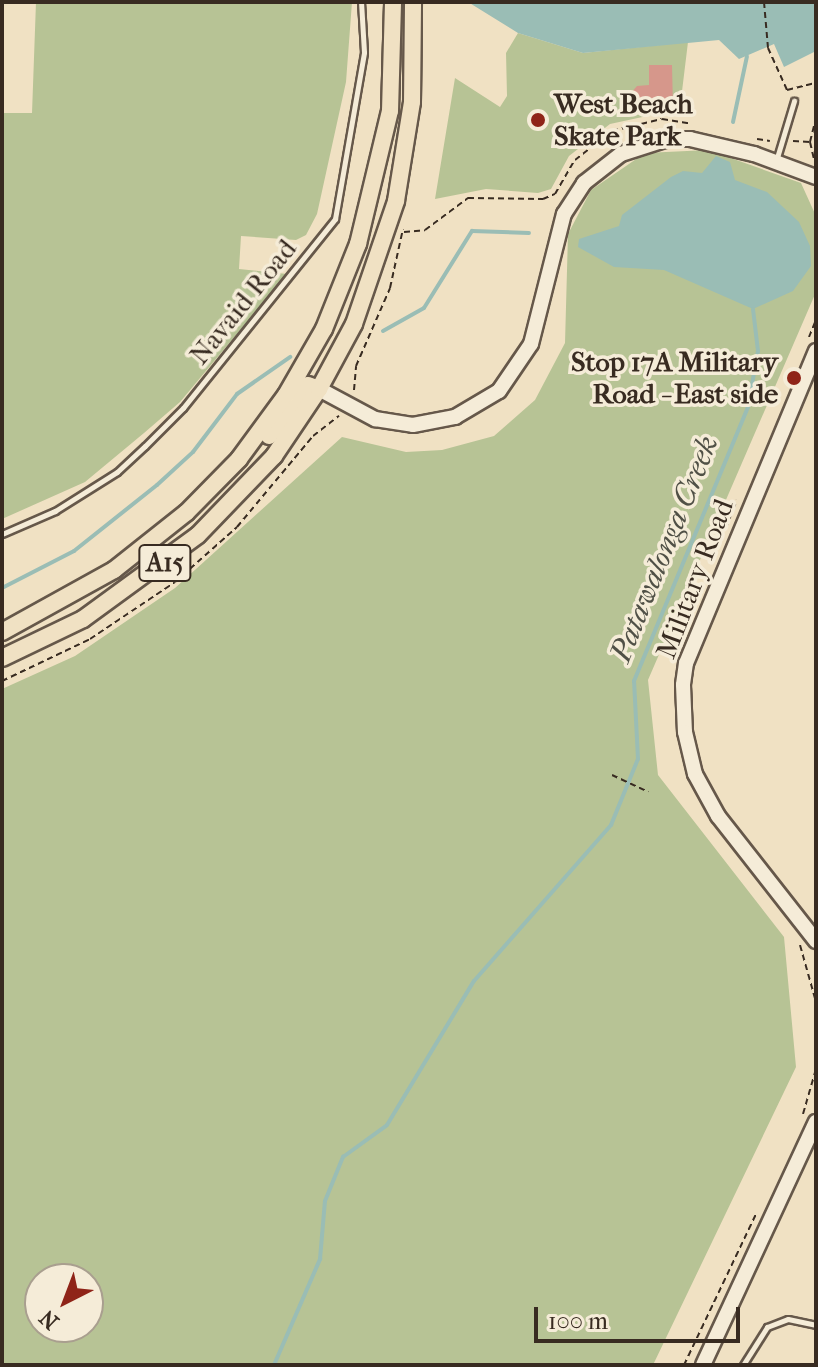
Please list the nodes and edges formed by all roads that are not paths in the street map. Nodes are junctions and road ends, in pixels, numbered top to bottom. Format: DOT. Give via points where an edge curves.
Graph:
graph roads {
  1 [pos="361,2"];
  2 [pos="393,2"];
  3 [pos="413,2"];
  4 [pos="794,101"];
  5 [pos="775,162"];
  6 [pos="815,172"];
  7 [pos="811,348"];
  8 [pos="319,389"];
  9 [pos="239,459"];
  10 [pos="2,534"];
  11 [pos="2,632"];
  12 [pos="2,658"];
  13 [pos="816,941"];
  14 [pos="808,1121"];
  15 [pos="816,1325"];
  16 [pos="703,1365"];
  17 [pos="743,1365"];
  1 -- 10 [label="lane, Navaid Road" via="364,52 335,219 183,408 145,446 117,472 55,511"];
  2 -- 9 [label="main road, A15" via="390,111 345,282 298,375"];
  3 -- 8 [label="main road, A15" via="412,102 385,244 354,324"];
  4 -- 5 [label="lane"];
  5 -- 6 [label="street"];
  5 -- 8 [label="street" via="715,143 668,139 621,154 602,167 570,202 557,229 525,358 499,391 478,407 431,424 397,423 375,419"];
  7 -- 13 [label="street, Military Road" via="686,663 683,685 685,732 695,774 718,816"];
  8 -- 9 [label="main road" via="308,385 266,440"];
  8 -- 12 [label="main road, A15" via="274,456 181,550 83,619"];
  9 -- 11 [label="main road, A15" via="137,554"];
  14 -- 16 [label="street"];
  15 -- 17 [label="lane" via="777,1321 757,1338"];
}
